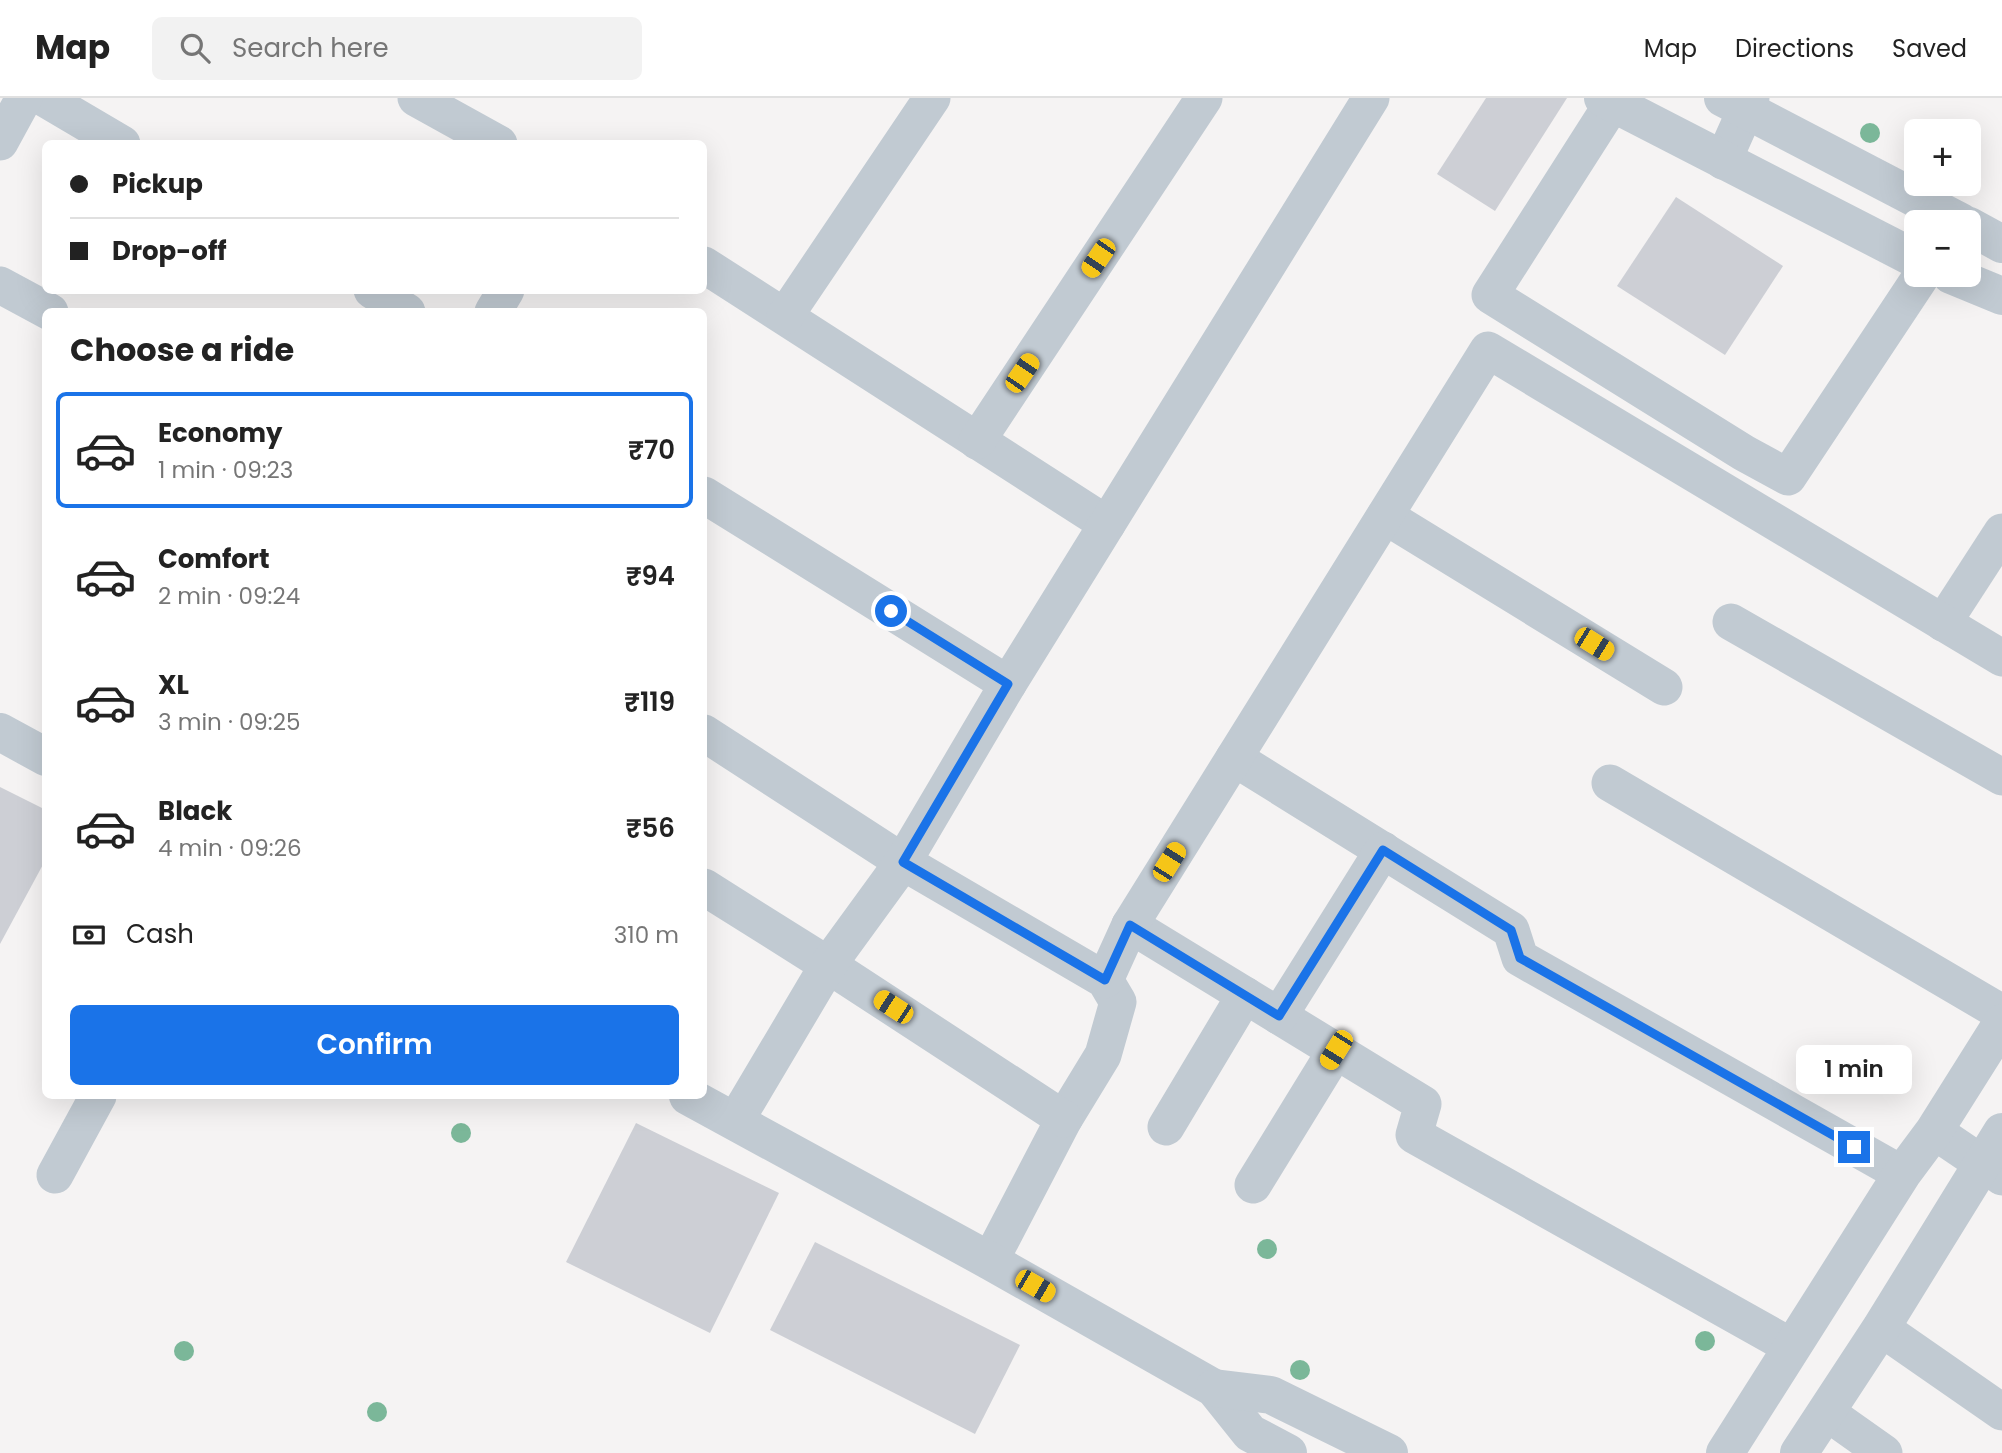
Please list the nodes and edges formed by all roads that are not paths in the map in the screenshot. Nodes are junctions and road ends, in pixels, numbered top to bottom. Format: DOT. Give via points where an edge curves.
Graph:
graph roads {
  1 [pos="24,98"];
  2 [pos="44,98"];
  3 [pos="416,98"];
  4 [pos="932,98"];
  5 [pos="1205,98"];
  6 [pos="1371,98"];
  7 [pos="1607,101"];
  8 [pos="1740,102"];
  9 [pos="115,140"];
  10 [pos="492,140"];
  11 [pos="0,142"];
  12 [pos="1724,161"];
  13 [pos="1939,210"];
  14 [pos="1981,233"];
  15 [pos="2002,244"];
  16 [pos="1904,253"];
  17 [pos="707,267"];
  18 [pos="0,285"];
  19 [pos="1914,287"];
  20 [pos="1980,287"];
  21 [pos="378,294"];
  22 [pos="2002,296"];
  23 [pos="43,308"];
  24 [pos="401,308"];
  25 [pos="785,316"];
  26 [pos="977,441"];
  27 [pos="707,497"];
  28 [pos="1385,516"];
  29 [pos="1107,524"];
  30 [pos="2002,532"];
  31 [pos="1731,622"];
  32 [pos="1943,623"];
  33 [pos="2002,658"];
  34 [pos="1008,684"];
  35 [pos="1664,687"];
  36 [pos="0,732"];
  37 [pos="707,735"];
  38 [pos="42,755"];
  39 [pos="1234,758"];
  40 [pos="2002,777"];
  41 [pos="1610,783"];
  42 [pos="1383,850"];
  43 [pos="903,862"];
  44 [pos="707,889"];
  45 [pos="1130,925"];
  46 [pos="828,965"];
  47 [pos="1105,980"];
  48 [pos="1245,995"];
  49 [pos="2002,1013"];
  50 [pos="1279,1016"];
  51 [pos="2002,1023"];
  52 [pos="1336,1050"];
  53 [pos="96,1099"];
  54 [pos="694,1099"];
  55 [pos="1064,1119"];
  56 [pos="736,1120"];
  57 [pos="1166,1127"];
  58 [pos="1934,1131"];
  59 [pos="2002,1132"];
  60 [pos="1993,1171"];
  61 [pos="1902,1174"];
  62 [pos="55,1175"];
  63 [pos="1253,1185"];
  64 [pos="990,1261"];
  65 [pos="1881,1328"];
  66 [pos="1792,1347"];
  67 [pos="1214,1388"];
  68 [pos="1826,1412"];
  69 [pos="2002,1412"];
  70 [pos="1289,1453"];
  71 [pos="1389,1453"];
  72 [pos="1726,1453"];
  73 [pos="1799,1453"];
  74 [pos="1884,1453"];
  1 -- 11 [label="street"];
  2 -- 9 [label="street"];
  3 -- 10 [label="street"];
  4 -- 25 [label="street"];
  5 -- 26 [label="street"];
  6 -- 29 [label="street"];
  7 -- 12 [label="street"];
  7 -- 19 [label="street" via="1490,295 1744,453 1788,477"];
  8 -- 12 [label="street"];
  8 -- 13 [label="street"];
  12 -- 16 [label="street"];
  14 -- 15 [label="street"];
  17 -- 25 [label="street"];
  18 -- 23 [label="street"];
  20 -- 22 [label="street"];
  21 -- 24 [label="street"];
  25 -- 26 [label="street"];
  26 -- 29 [label="street"];
  27 -- 34 [label="street"];
  28 -- 32 [label="street" via="1489,350"];
  28 -- 35 [label="street"];
  28 -- 39 [label="street"];
  29 -- 34 [label="street"];
  30 -- 32 [label="street"];
  31 -- 40 [label="street"];
  32 -- 33 [label="street"];
  34 -- 43 [label="street"];
  36 -- 38 [label="street"];
  37 -- 43 [label="street"];
  39 -- 42 [label="street"];
  39 -- 45 [label="street"];
  41 -- 49 [label="street"];
  42 -- 50 [label="street"];
  42 -- 61 [label="street" via="1511,930 1520,958"];
  43 -- 46 [label="street"];
  43 -- 47 [label="street"];
  44 -- 46 [label="street"];
  45 -- 47 [label="street"];
  45 -- 48 [label="street"];
  46 -- 55 [label="street"];
  46 -- 56 [label="street"];
  47 -- 55 [label="street" via="1118,1002 1103,1055"];
  48 -- 50 [label="street"];
  48 -- 57 [label="street"];
  50 -- 52 [label="street"];
  51 -- 58 [label="street"];
  52 -- 63 [label="street"];
  52 -- 66 [label="street" via="1423,1104 1413,1135"];
  53 -- 62 [label="street"];
  54 -- 56 [label="street"];
  55 -- 64 [label="street"];
  56 -- 64 [label="street"];
  58 -- 60 [label="street"];
  58 -- 61 [label="street"];
  59 -- 60 [label="street"];
  60 -- 65 [label="street"];
  61 -- 66 [label="street"];
  64 -- 67 [label="street"];
  65 -- 68 [label="street"];
  65 -- 69 [label="street"];
  66 -- 72 [label="street"];
  67 -- 70 [label="street" via="1250,1433"];
  67 -- 71 [label="street" via="1271,1395"];
  68 -- 73 [label="street"];
  68 -- 74 [label="street"];
}
